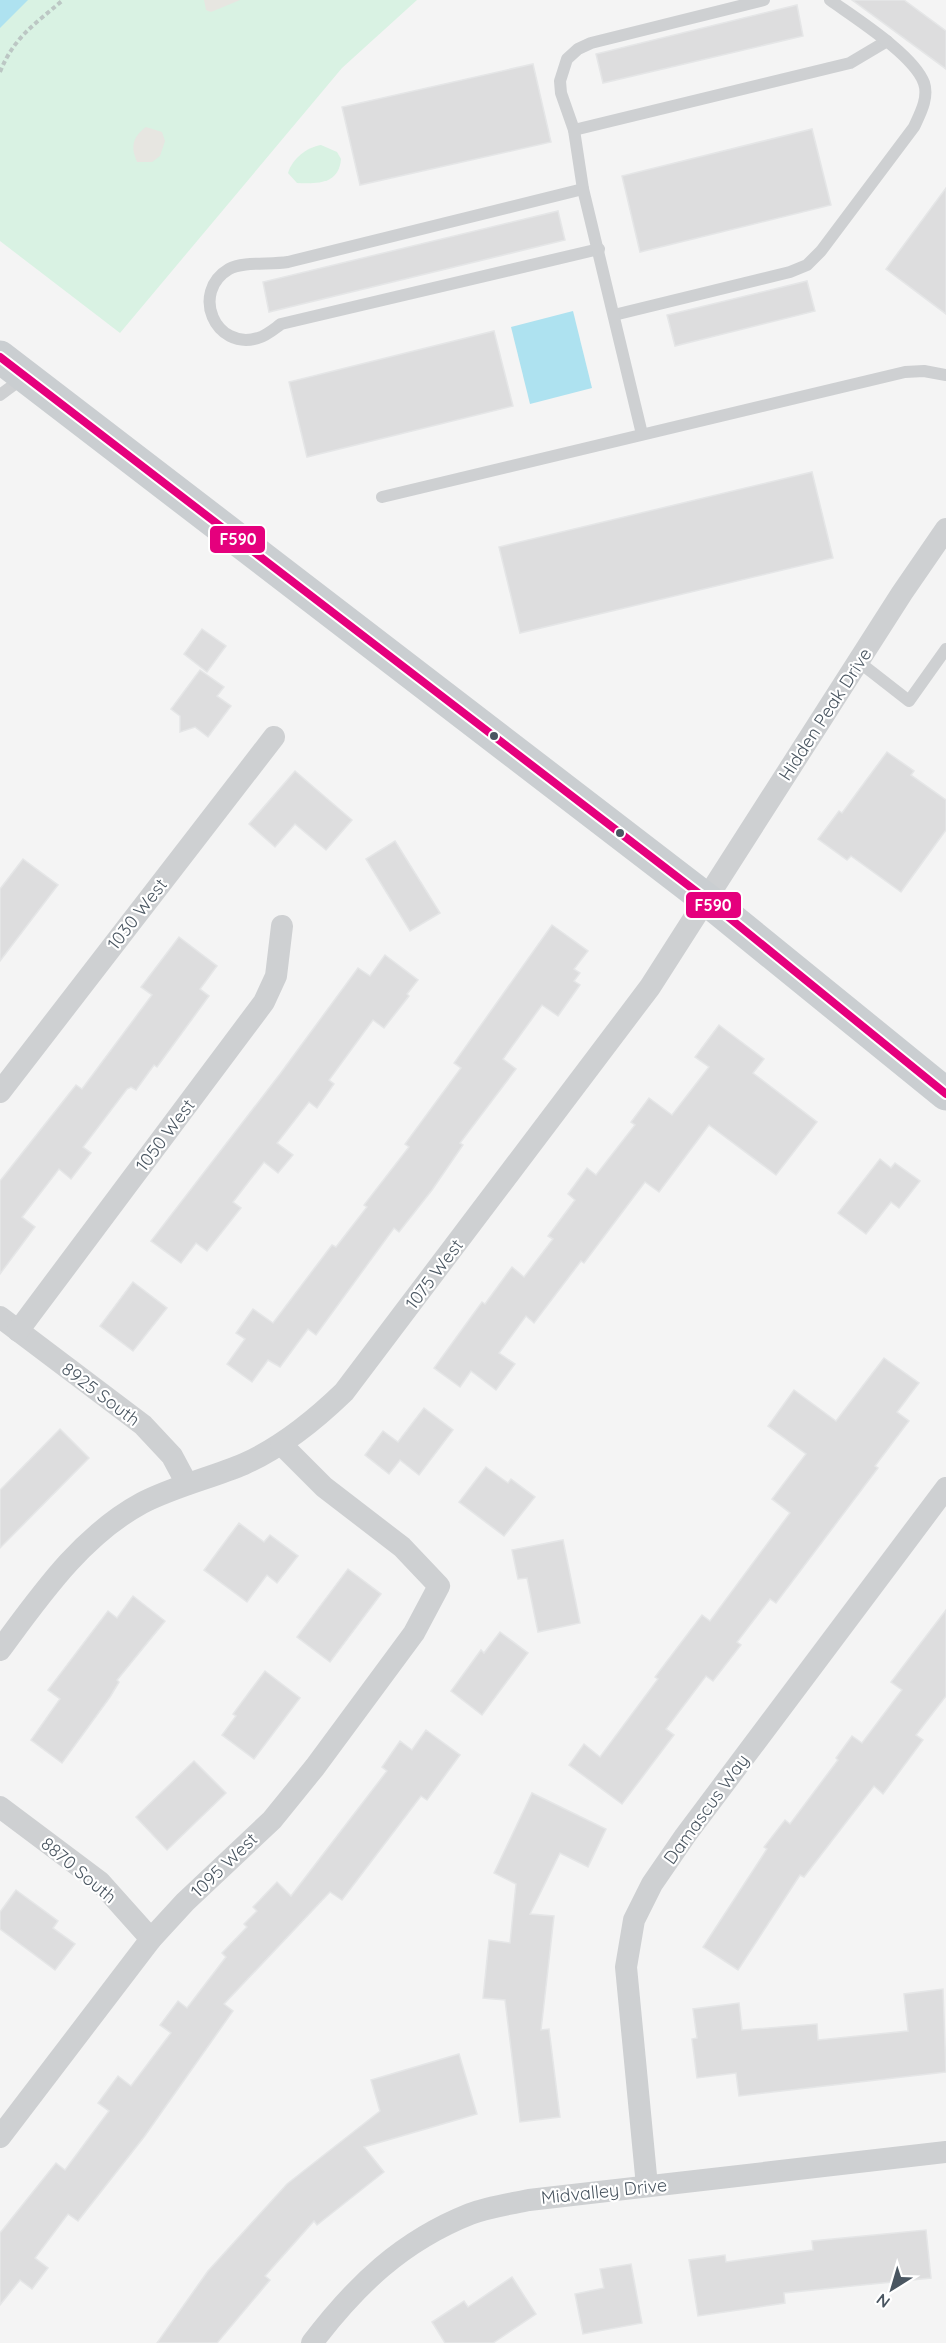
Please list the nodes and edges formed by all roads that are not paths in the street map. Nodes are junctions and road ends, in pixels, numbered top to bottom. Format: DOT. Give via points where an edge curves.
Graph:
graph roads {
  1 [pos="765,0"];
  2 [pos="830,0"];
  3 [pos="887,41"];
  4 [pos="574,130"];
  5 [pos="583,189"];
  6 [pos="599,249"];
  7 [pos="614,315"];
  8 [pos="0,357"];
  9 [pos="946,375"];
  10 [pos="26,376"];
  11 [pos="0,395"];
  12 [pos="642,434"];
  13 [pos="382,497"];
  14 [pos="946,529"];
  15 [pos="946,649"];
  16 [pos="859,662"];
  17 [pos="274,737"];
  18 [pos="706,899"];
  19 [pos="282,926"];
  20 [pos="0,1092"];
  21 [pos="946,1094"];
  22 [pos="9,1324"];
  23 [pos="281,1444"];
  24 [pos="187,1484"];
  25 [pos="946,1488"];
  26 [pos="0,1650"];
  27 [pos="0,1807"];
  28 [pos="151,1939"];
  29 [pos="0,2138"];
  30 [pos="946,2152"];
  31 [pos="647,2186"];
  32 [pos="312,2343"];
  1 -- 4 [label="lane" via="578,49 567,59 560,81"];
  2 -- 3 [label="lane"];
  3 -- 4 [label="lane" via="850,63"];
  3 -- 7 [label="lane" via="924,84 924,108 821,251 807,265 789,272"];
  4 -- 5 [label="lane"];
  5 -- 6 [label="lane"];
  5 -- 6 [label="lane" via="288,262 230,268 217,279 209,296 209,312 216,326 230,336 258,338 282,324"];
  6 -- 7 [label="lane"];
  7 -- 12 [label="lane"];
  8 -- 10 [label="main road"];
  9 -- 12 [label="lane" via="905,372"];
  10 -- 11 [label="lane"];
  10 -- 18 [label="main road"];
  12 -- 13 [label="lane"];
  14 -- 16 [label="street, Hidden Peak Drive"];
  15 -- 16 [label="lane" via="909,701"];
  16 -- 18 [label="street, Hidden Peak Drive"];
  17 -- 20 [label="street, 1030 West"];
  18 -- 21 [label="main road"];
  18 -- 23 [label="street, 1075 West" via="650,987 362,1370 314,1420"];
  19 -- 22 [label="street, 1050 West" via="276,976 264,1002"];
  22 -- 24 [label="street, 8925 South" via="143,1425 172,1456"];
  23 -- 24 [label="street, 1075 West" via="244,1464"];
  23 -- 28 [label="street, 1095 West" via="324,1487 402,1547 439,1586 414,1633 272,1820"];
  24 -- 26 [label="street, 1075 West" via="141,1504 105,1528 47,1587"];
  25 -- 31 [label="street, Damascus Way" via="685,1836 652,1884 634,1920 626,1967"];
  27 -- 28 [label="street, 8870 South" via="100,1882"];
  28 -- 29 [label="street, 1095 West"];
  30 -- 31 [label="street, Midvalley Drive"];
  31 -- 32 [label="street, Midvalley Drive" via="529,2200 472,2213 417,2239 364,2280"];
}
